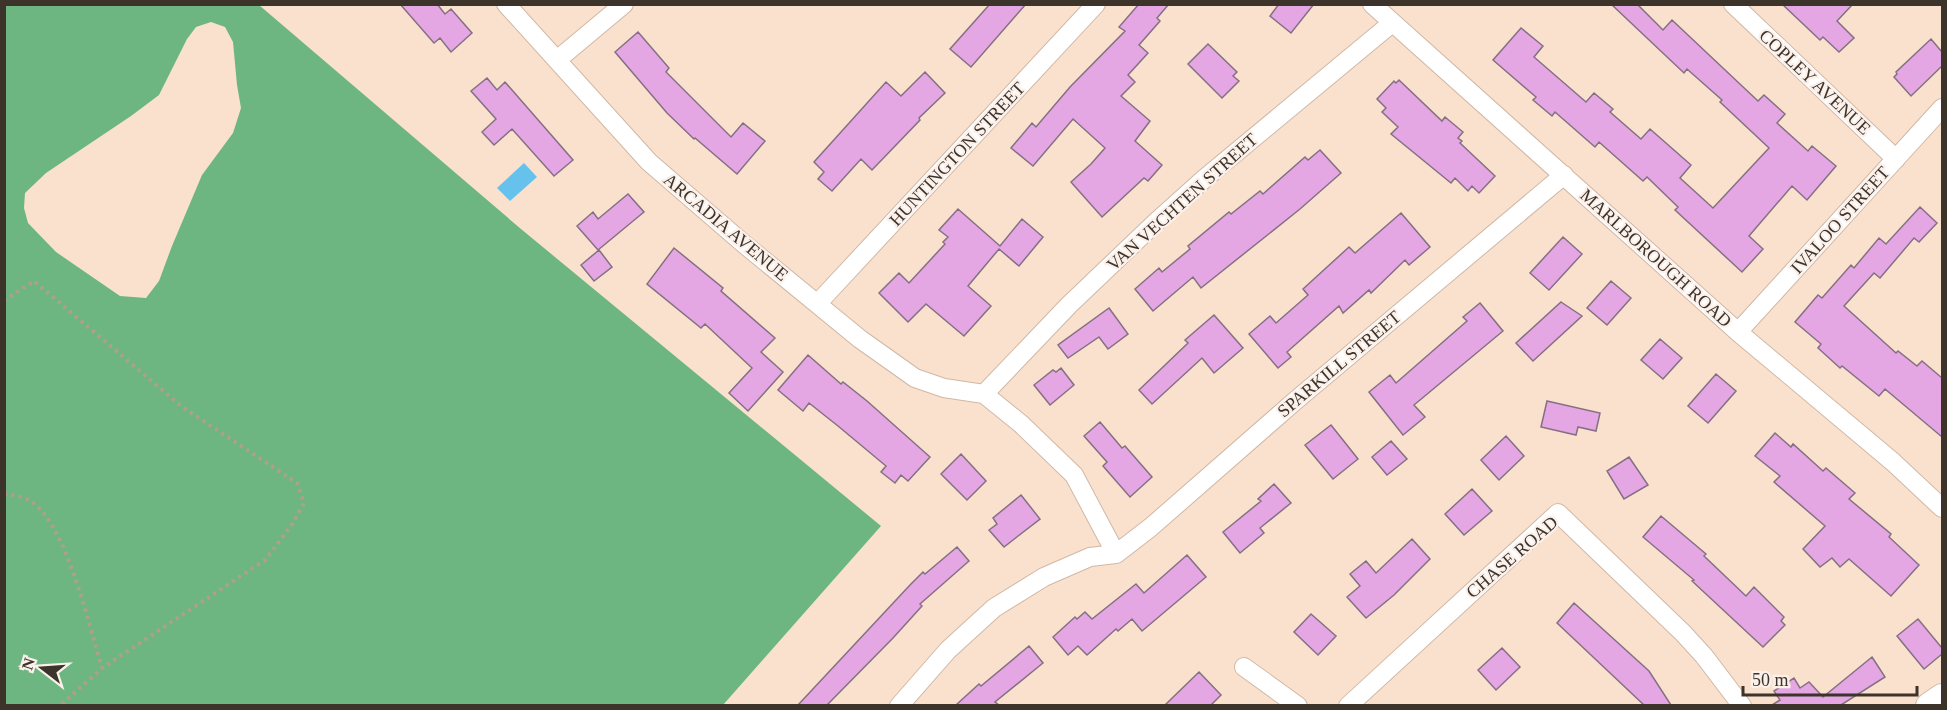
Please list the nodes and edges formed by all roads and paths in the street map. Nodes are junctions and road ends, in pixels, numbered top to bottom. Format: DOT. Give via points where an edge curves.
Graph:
graph roads {
  1 [pos="506,4"];
  2 [pos="624,4"];
  3 [pos="1096,4"];
  4 [pos="1372,4"];
  5 [pos="1733,4"];
  6 [pos="1392,23"];
  7 [pos="557,60"];
  8 [pos="1942,108"];
  9 [pos="1896,159"];
  10 [pos="1564,175"];
  11 [pos="4,301"];
  12 [pos="817,304"];
  13 [pos="1738,332"];
  14 [pos="984,394"];
  15 [pos="4,494"];
  16 [pos="1942,508"];
  17 [pos="1116,554"];
  18 [pos="1245,667"];
  19 [pos="102,668"];
  20 [pos="1942,697"];
  21 [pos="60,705"];
  22 [pos="899,705"];
  23 [pos="1298,705"];
  24 [pos="1348,705"];
  25 [pos="1742,705"];
  26 [pos="1929,705"];
  1 -- 7 [label="street, ARCADIA AVENUE"];
  2 -- 7 [label="street"];
  3 -- 12 [label="street, HUNTINGTON STREET"];
  4 -- 6 [label="street, MARLBOROUGH ROAD"];
  5 -- 9 [label="street, COPLEY AVENUE"];
  6 -- 10 [label="street, MARLBOROUGH ROAD"];
  6 -- 14 [label="street, VAN VECHTEN STREET" via="1155,223"];
  7 -- 12 [label="street, ARCADIA AVENUE" via="649,162"];
  8 -- 9 [label="street, IVALOO STREET"];
  9 -- 13 [label="street, IVALOO STREET"];
  10 -- 13 [label="street, MARLBOROUGH ROAD"];
  10 -- 17 [label="street, SPARKILL STREET"];
  11 -- 19 [label="path" via="34,281 181,406 297,483 304,503 265,561"];
  12 -- 14 [label="street, ARCADIA AVENUE" via="915,378 944,388"];
  13 -- 16 [label="street, MARLBOROUGH ROAD"];
  14 -- 17 [label="street" via="1074,476"];
  15 -- 19 [label="path" via="20,495 38,507 62,543"];
  17 -- 22 [label="street" via="1090,557 1044,577 994,608 948,650"];
  18 -- 23 [label="street"];
  19 -- 21 [label="path"];
  20 -- 26 [label="main road"];
  24 -- 25 [label="street, CHASE ROAD" via="1558,513 1683,633"];
}
